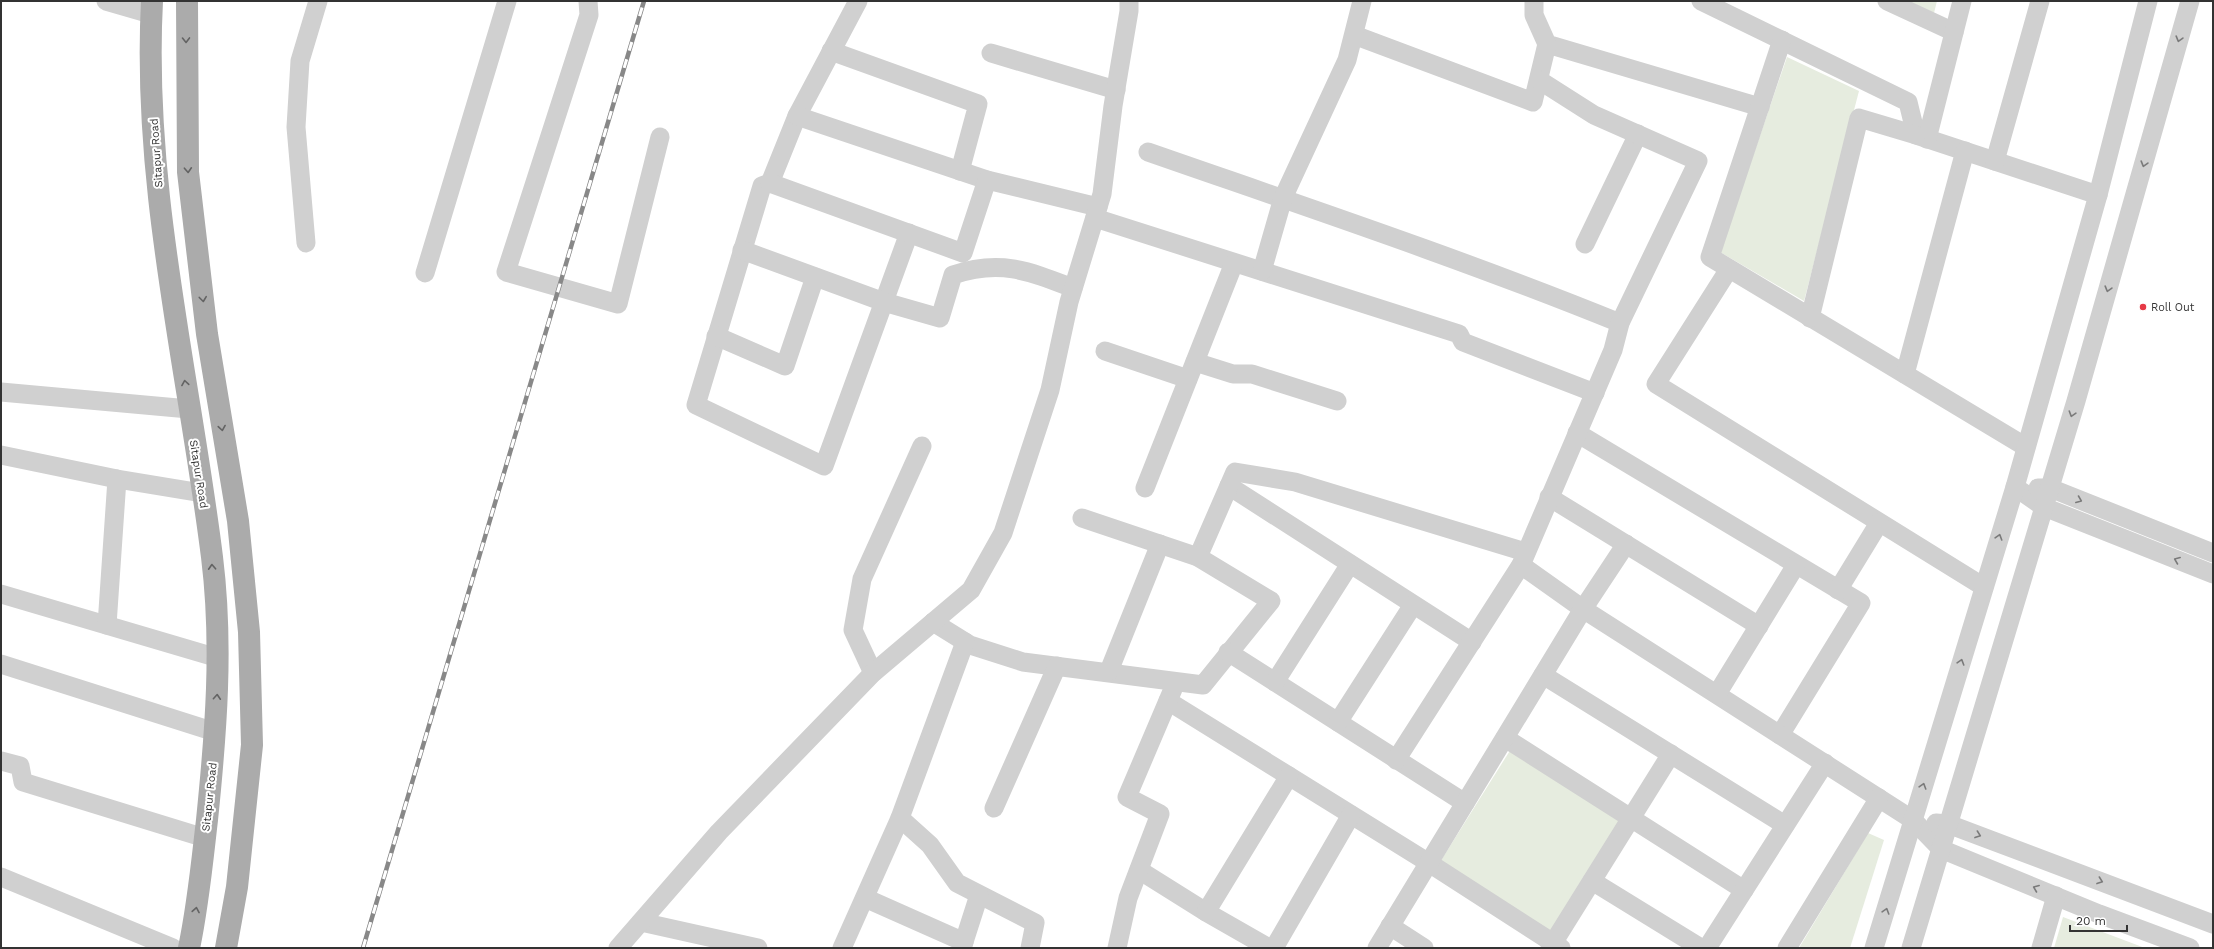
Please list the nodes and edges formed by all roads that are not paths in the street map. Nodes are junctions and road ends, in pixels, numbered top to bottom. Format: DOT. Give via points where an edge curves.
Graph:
graph roads {
  1 [pos="106,1"];
  2 [pos="187,1"];
  3 [pos="318,1"];
  4 [pos="507,1"];
  5 [pos="588,1"];
  6 [pos="858,1"];
  7 [pos="1128,1"];
  8 [pos="1362,1"];
  9 [pos="1534,1"];
  10 [pos="1701,1"];
  11 [pos="1887,1"];
  12 [pos="1962,1"];
  13 [pos="2040,1"];
  14 [pos="2148,1"];
  15 [pos="2190,1"];
  16 [pos="152,8"];
  17 [pos="1954,32"];
  18 [pos="1354,35"];
  19 [pos="1782,40"];
  20 [pos="1547,44"];
  21 [pos="832,51"];
  22 [pos="991,53"];
  23 [pos="1539,80"];
  24 [pos="1116,90"];
  25 [pos="1760,107"];
  26 [pos="797,116"];
  27 [pos="1638,134"];
  28 [pos="660,137"];
  29 [pos="1921,137"];
  30 [pos="1965,151"];
  31 [pos="1148,152"];
  32 [pos="1995,161"];
  33 [pos="960,171"];
  34 [pos="987,180"];
  35 [pos="770,183"];
  36 [pos="2098,195"];
  37 [pos="1283,198"];
  38 [pos="1097,212"];
  39 [pos="909,233"];
  40 [pos="306,243"];
  41 [pos="1585,244"];
  42 [pos="742,250"];
  43 [pos="1234,263"];
  44 [pos="1729,269"];
  45 [pos="1262,271"];
  46 [pos="425,273"];
  47 [pos="815,277"];
  48 [pos="1073,288"];
  49 [pos="884,302"];
  50 [pos="1810,318"];
  51 [pos="1620,323"];
  52 [pos="716,336"];
  53 [pos="1106,351"];
  54 [pos="1191,370"];
  55 [pos="1905,374"];
  56 [pos="1,392"];
  57 [pos="1595,393"];
  58 [pos="1337,401"];
  59 [pos="189,409"];
  60 [pos="1577,433"];
  61 [pos="922,446"];
  62 [pos="2026,447"];
  63 [pos="1,455"];
  64 [pos="117,479"];
  65 [pos="1229,486"];
  66 [pos="2015,487"];
  67 [pos="1145,488"];
  68 [pos="2050,488"];
  69 [pos="202,493"];
  70 [pos="1550,497"];
  71 [pos="2044,507"];
  72 [pos="1082,518"];
  73 [pos="1879,522"];
  74 [pos="1160,544"];
  75 [pos="1626,544"];
  76 [pos="2213,553"];
  77 [pos="1198,557"];
  78 [pos="1523,558"];
  79 [pos="1350,564"];
  80 [pos="1796,565"];
  81 [pos="2213,574"];
  82 [pos="1984,587"];
  83 [pos="1838,590"];
  84 [pos="1,594"];
  85 [pos="1413,605"];
  86 [pos="1583,609"];
  87 [pos="933,622"];
  88 [pos="107,625"];
  89 [pos="1759,626"];
  90 [pos="965,642"];
  91 [pos="1472,642"];
  92 [pos="1228,652"];
  93 [pos="218,658"];
  94 [pos="1,664"];
  95 [pos="1057,666"];
  96 [pos="1109,671"];
  97 [pos="873,672"];
  98 [pos="1543,675"];
  99 [pos="1177,681"];
  100 [pos="1275,682"];
  101 [pos="1717,694"];
  102 [pos="1168,700"];
  103 [pos="1338,722"];
  104 [pos="215,732"];
  105 [pos="1780,735"];
  106 [pos="1505,738"];
  107 [pos="1671,754"];
  108 [pos="1396,760"];
  109 [pos="1,761"];
  110 [pos="1825,763"];
  111 [pos="1289,776"];
  112 [pos="1879,798"];
  113 [pos="1465,803"];
  114 [pos="994,808"];
  115 [pos="1352,815"];
  116 [pos="900,818"];
  117 [pos="1631,818"];
  118 [pos="1913,820"];
  119 [pos="1948,824"];
  120 [pos="1785,825"];
  121 [pos="205,838"];
  122 [pos="1941,849"];
  123 [pos="1428,863"];
  124 [pos="1139,870"];
  125 [pos="1,877"];
  126 [pos="1592,881"];
  127 [pos="1744,890"];
  128 [pos="979,895"];
  129 [pos="2056,896"];
  130 [pos="865,898"];
  131 [pos="1206,912"];
  132 [pos="641,922"];
  133 [pos="2213,924"];
  134 [pos="1390,926"];
  135 [pos="963,945"];
  136 [pos="1555,946"];
  137 [pos="1119,947"];
  138 [pos="173,948"];
  139 [pos="189,948"];
  140 [pos="226,948"];
  141 [pos="618,948"];
  142 [pos="758,948"];
  143 [pos="842,948"];
  144 [pos="1030,948"];
  145 [pos="1268,948"];
  146 [pos="1274,948"];
  147 [pos="1377,948"];
  148 [pos="1424,948"];
  149 [pos="1701,948"];
  150 [pos="1707,948"];
  151 [pos="1787,948"];
  152 [pos="1874,948"];
  153 [pos="1911,948"];
  154 [pos="2040,948"];
  155 [pos="2190,948"];
  1 -- 16 [label="street"];
  2 -- 140 [label="main road, one-way" via="188,172 207,334 238,521 250,632 252,745 237,887"];
  3 -- 40 [label="street" via="300,61 296,127"];
  4 -- 46 [label="street"];
  5 -- 28 [label="street" via="589,15 506,272 618,304"];
  6 -- 21 [label="street"];
  7 -- 24 [label="street" via="1129,12"];
  8 -- 18 [label="street"];
  9 -- 20 [label="street" via="1534,15"];
  10 -- 19 [label="street"];
  11 -- 17 [label="street"];
  12 -- 17 [label="street"];
  13 -- 32 [label="street"];
  14 -- 36 [label="street"];
  15 -- 68 [label="street, one-way"];
  59 -- 16 [label="main road, Sitapur Road, one-way" via="169,284 156,170 150,42"];
  17 -- 29 [label="street"];
  18 -- 23 [label="street" via="1532,102"];
  18 -- 37 [label="street" via="1347,60"];
  19 -- 25 [label="street"];
  19 -- 29 [label="street" via="1908,102"];
  20 -- 23 [label="street"];
  20 -- 25 [label="street"];
  21 -- 26 [label="street"];
  21 -- 33 [label="street" via="978,104"];
  22 -- 24 [label="street"];
  23 -- 27 [label="street" via="1594,115"];
  24 -- 38 [label="street" via="1102,194"];
  25 -- 44 [label="street" via="1710,257"];
  26 -- 33 [label="street"];
  26 -- 35 [label="street"];
  27 -- 41 [label="street"];
  27 -- 51 [label="street" via="1698,161"];
  29 -- 30 [label="street"];
  29 -- 50 [label="street" via="1858,118"];
  30 -- 32 [label="street"];
  30 -- 55 [label="street"];
  31 -- 37 [label="street"];
  32 -- 36 [label="street"];
  33 -- 34 [label="street"];
  34 -- 38 [label="street"];
  34 -- 39 [label="street" via="963,253"];
  35 -- 39 [label="street"];
  35 -- 42 [label="street" via="762,186"];
  36 -- 62 [label="street"];
  37 -- 45 [label="street"];
  37 -- 51 [label="street"];
  38 -- 43 [label="street"];
  38 -- 48 [label="street"];
  39 -- 49 [label="street"];
  42 -- 47 [label="street"];
  42 -- 52 [label="street"];
  43 -- 45 [label="street"];
  43 -- 54 [label="street"];
  44 -- 50 [label="street"];
  44 -- 73 [label="street" via="1656,384"];
  45 -- 57 [label="street" via="1459,334 1462,342"];
  47 -- 49 [label="street"];
  47 -- 52 [label="street" via="785,366"];
  48 -- 49 [label="street" via="1042,276 1004,267 975,268 953,275 940,318"];
  48 -- 87 [label="street" via="1050,390 1003,533 972,590"];
  49 -- 52 [label="street" via="824,466 696,405"];
  50 -- 55 [label="street"];
  51 -- 57 [label="street" via="1613,350"];
  53 -- 54 [label="street"];
  54 -- 58 [label="street" via="1252,374"];
  54 -- 67 [label="street"];
  55 -- 62 [label="street"];
  56 -- 59 [label="street"];
  57 -- 60 [label="street"];
  59 -- 69 [label="main road, Sitapur Road"];
  60 -- 70 [label="street"];
  60 -- 80 [label="street"];
  61 -- 97 [label="street" via="862,579 854,630"];
  62 -- 66 [label="street"];
  63 -- 64 [label="street"];
  64 -- 69 [label="street"];
  64 -- 88 [label="street"];
  65 -- 77 [label="street"];
  65 -- 78 [label="street" via="1235,472 1295,482"];
  65 -- 79 [label="street"];
  66 -- 68 [label="street"];
  66 -- 71 [label="street"];
  82 -- 66 [label="street, one-way"];
  68 -- 71 [label="street"];
  68 -- 76 [label="street, one-way"];
  93 -- 69 [label="main road, Sitapur Road, one-way" via="212,559"];
  70 -- 75 [label="street"];
  70 -- 78 [label="street"];
  81 -- 71 [label="street, one-way"];
  71 -- 119 [label="street"];
  72 -- 74 [label="street"];
  73 -- 82 [label="street"];
  73 -- 83 [label="street"];
  74 -- 77 [label="street"];
  74 -- 96 [label="street"];
  75 -- 86 [label="street"];
  75 -- 89 [label="street"];
  77 -- 92 [label="street" via="1271,601"];
  78 -- 86 [label="street"];
  78 -- 91 [label="street"];
  79 -- 85 [label="street"];
  79 -- 100 [label="street"];
  80 -- 83 [label="street"];
  80 -- 89 [label="street"];
  118 -- 82 [label="street, one-way"];
  83 -- 105 [label="street" via="1860,603"];
  84 -- 88 [label="street"];
  85 -- 91 [label="street"];
  85 -- 103 [label="street"];
  86 -- 98 [label="street"];
  86 -- 101 [label="street"];
  87 -- 90 [label="street"];
  87 -- 97 [label="street"];
  88 -- 93 [label="street"];
  89 -- 101 [label="street"];
  90 -- 95 [label="street" via="1023,662"];
  90 -- 116 [label="street"];
  91 -- 108 [label="street"];
  92 -- 99 [label="street" via="1203,685"];
  92 -- 100 [label="street"];
  104 -- 93 [label="main road, Sitapur Road, one-way"];
  94 -- 104 [label="street"];
  95 -- 96 [label="street"];
  95 -- 114 [label="street"];
  96 -- 99 [label="street"];
  97 -- 132 [label="street" via="719,832"];
  98 -- 106 [label="street"];
  98 -- 107 [label="street"];
  99 -- 102 [label="street"];
  100 -- 103 [label="street"];
  101 -- 105 [label="street"];
  102 -- 111 [label="street"];
  102 -- 124 [label="street" via="1127,797 1160,814"];
  103 -- 108 [label="street"];
  104 -- 121 [label="main road, Sitapur Road"];
  105 -- 110 [label="street"];
  106 -- 113 [label="street"];
  106 -- 117 [label="street"];
  107 -- 117 [label="street"];
  107 -- 120 [label="street"];
  108 -- 113 [label="street"];
  109 -- 121 [label="street" via="20,766 23,782"];
  110 -- 112 [label="street"];
  110 -- 120 [label="street"];
  111 -- 115 [label="street"];
  111 -- 131 [label="street"];
  112 -- 118 [label="street"];
  112 -- 151 [label="street"];
  113 -- 123 [label="street"];
  115 -- 123 [label="street"];
  115 -- 146 [label="street"];
  116 -- 128 [label="street" via="930,845 957,883"];
  116 -- 130 [label="street"];
  117 -- 126 [label="street"];
  117 -- 127 [label="street"];
  118 -- 119 [label="street"];
  118 -- 122 [label="street"];
  152 -- 118 [label="street, one-way"];
  119 -- 122 [label="street"];
  119 -- 133 [label="street, one-way"];
  120 -- 127 [label="street"];
  139 -- 121 [label="main road, Sitapur Road, one-way" via="197,909"];
  129 -- 122 [label="street, one-way"];
  122 -- 153 [label="street"];
  123 -- 134 [label="street"];
  123 -- 136 [label="street"];
  124 -- 131 [label="street"];
  124 -- 137 [label="street" via="1128,898"];
  125 -- 138 [label="street"];
  126 -- 136 [label="street"];
  126 -- 149 [label="street"];
  127 -- 150 [label="street"];
  128 -- 135 [label="street"];
  128 -- 144 [label="street" via="1035,923"];
  129 -- 154 [label="street"];
  129 -- 155 [label="street"];
  130 -- 135 [label="street"];
  130 -- 143 [label="street"];
  131 -- 145 [label="street"];
  132 -- 141 [label="street"];
  132 -- 142 [label="street"];
  134 -- 147 [label="street"];
  134 -- 148 [label="street"];
}
